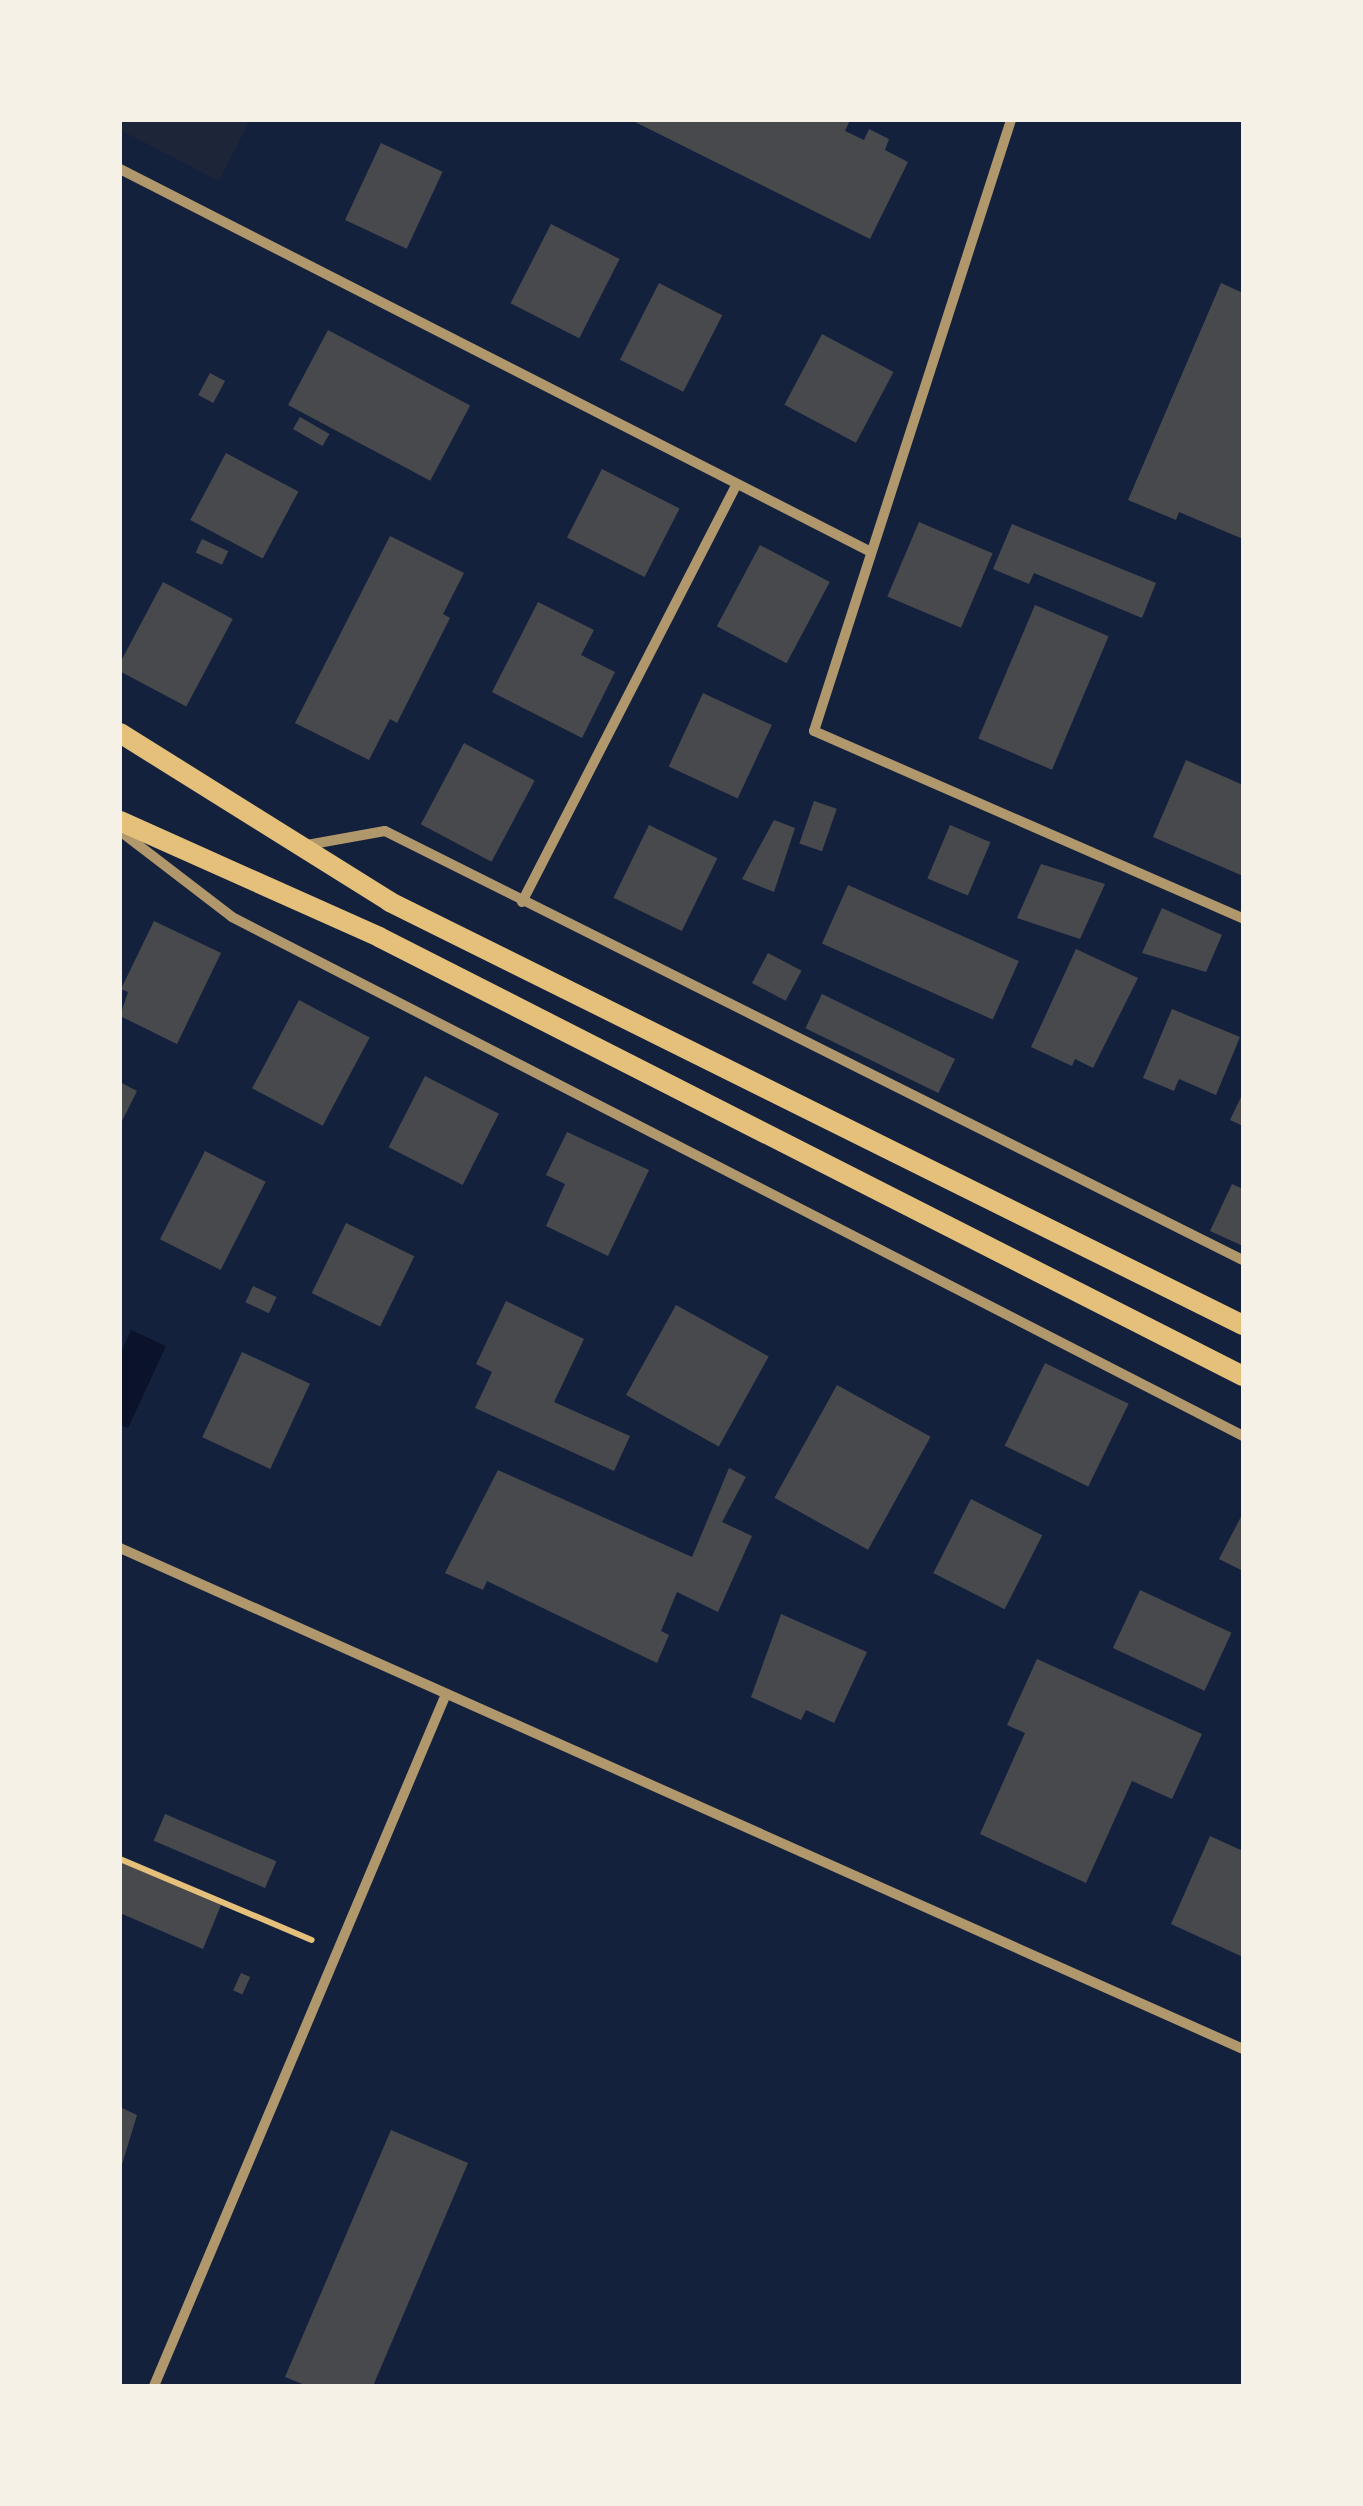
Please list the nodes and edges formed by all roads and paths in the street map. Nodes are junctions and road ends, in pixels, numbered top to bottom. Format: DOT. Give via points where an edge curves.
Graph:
graph roads {
  1 [pos="1011,120"];
  2 [pos="120,169"];
  3 [pos="735,487"];
  4 [pos="871,552"];
  5 [pos="120,733"];
  6 [pos="120,822"];
  7 [pos="120,831"];
  8 [pos="302,846"];
  9 [pos="522,902"];
  10 [pos="1243,918"];
  11 [pos="1243,1260"];
  12 [pos="1243,1325"];
  13 [pos="1243,1376"];
  14 [pos="1243,1436"];
  15 [pos="120,1548"];
  16 [pos="446,1694"];
  17 [pos="120,1859"];
  18 [pos="338,1951"];
  19 [pos="1243,2049"];
  20 [pos="154,2386"];
  1 -- 4 [label="street"];
  2 -- 3 [label="street"];
  3 -- 4 [label="street"];
  3 -- 9 [label="street"];
  4 -- 10 [label="street" via="814,731"];
  5 -- 8 [label="main road"];
  6 -- 13 [label="main road" via="379,937"];
  7 -- 14 [label="street" via="232,917"];
  8 -- 9 [label="street" via="385,831"];
  8 -- 12 [label="main road" via="390,902"];
  9 -- 11 [label="street"];
  15 -- 16 [label="street"];
  16 -- 18 [label="street"];
  16 -- 19 [label="street"];
  17 -- 18 [label="path"];
  18 -- 20 [label="street"];
}
